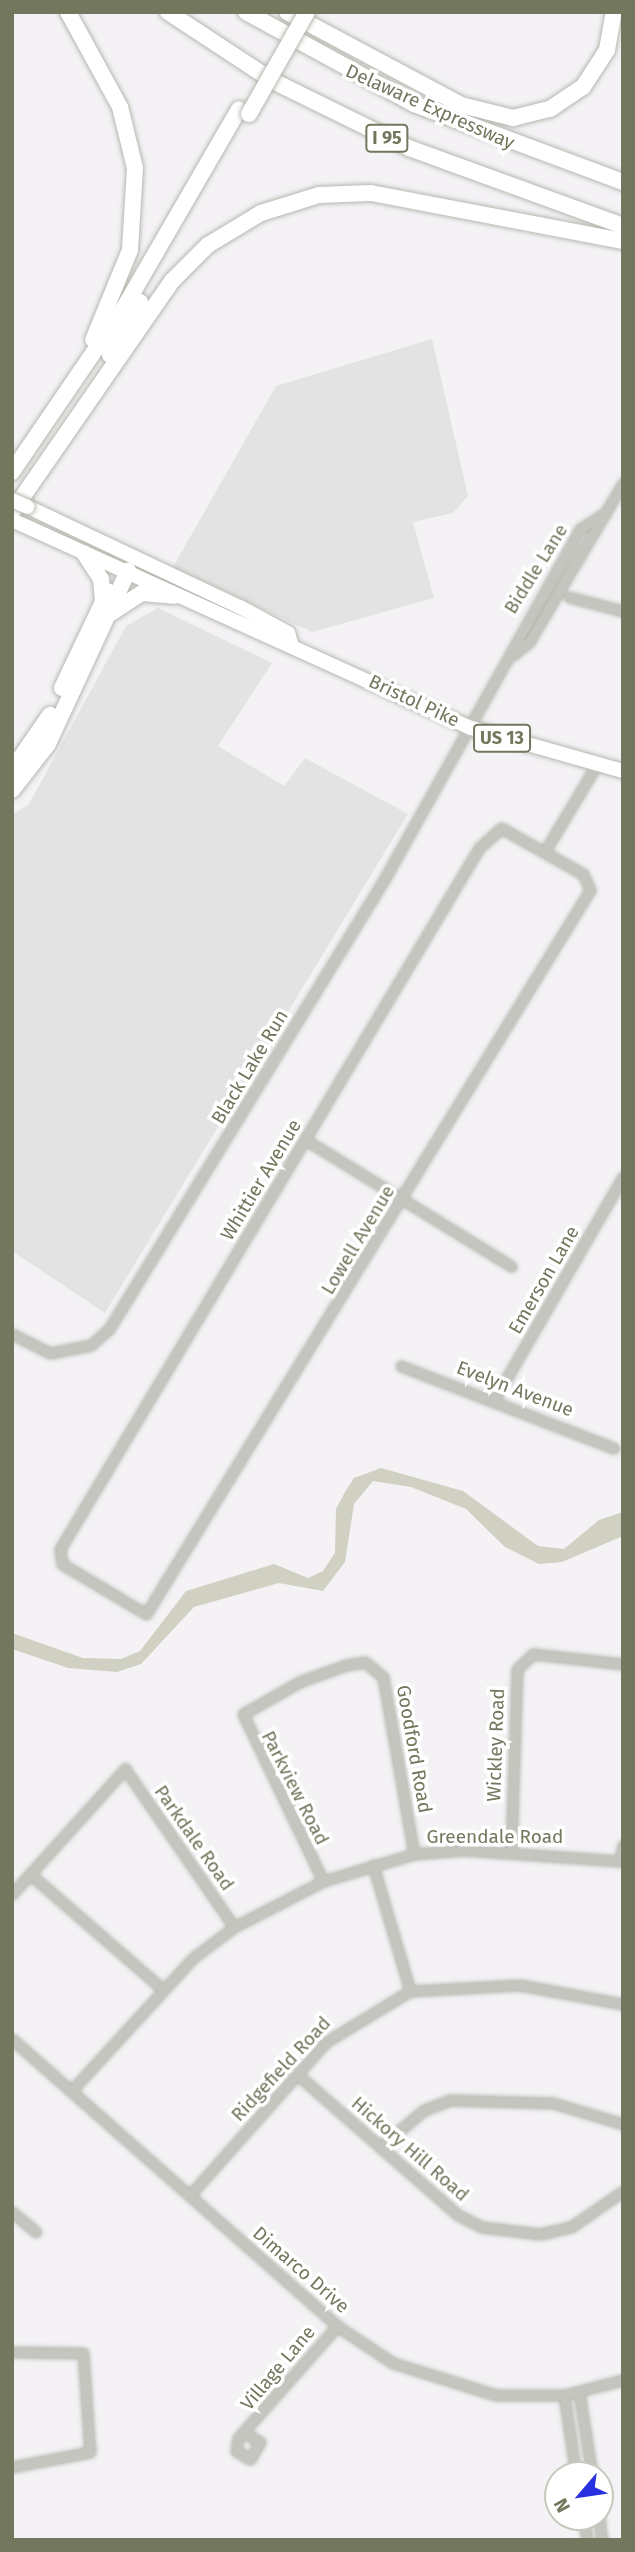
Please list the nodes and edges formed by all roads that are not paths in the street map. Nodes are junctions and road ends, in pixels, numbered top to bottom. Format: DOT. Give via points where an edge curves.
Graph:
graph roads {
  1 [pos="68,12"];
  2 [pos="168,12"];
  3 [pos="246,12"];
  4 [pos="287,12"];
  5 [pos="295,12"];
  6 [pos="307,12"];
  7 [pos="614,12"];
  8 [pos="244,111"];
  9 [pos="623,181"];
  10 [pos="623,226"];
  11 [pos="623,241"];
  12 [pos="67,388"];
  13 [pos="47,463"];
  14 [pos="12,472"];
  15 [pos="623,483"];
  16 [pos="12,500"];
  17 [pos="606,512"];
  18 [pos="18,515"];
  19 [pos="84,553"];
  20 [pos="126,565"];
  21 [pos="174,596"];
  22 [pos="569,597"];
  23 [pos="106,609"];
  24 [pos="623,611"];
  25 [pos="291,643"];
  26 [pos="513,655"];
  27 [pos="471,728"];
  28 [pos="597,764"];
  29 [pos="12,770"];
  30 [pos="623,771"];
  31 [pos="12,790"];
  32 [pos="545,851"];
  33 [pos="306,1140"];
  34 [pos="623,1177"];
  35 [pos="404,1199"];
  36 [pos="511,1266"];
  37 [pos="13,1338"];
  38 [pos="401,1366"];
  39 [pos="494,1400"];
  40 [pos="614,1448"];
  41 [pos="152,1611"];
  42 [pos="623,1664"];
  43 [pos="247,1711"];
  44 [pos="623,1845"];
  45 [pos="511,1851"];
  46 [pos="414,1854"];
  47 [pos="622,1861"];
  48 [pos="373,1865"];
  49 [pos="30,1874"];
  50 [pos="323,1881"];
  51 [pos="12,1894"];
  52 [pos="234,1927"];
  53 [pos="161,1988"];
  54 [pos="410,1991"];
  55 [pos="623,2004"];
  56 [pos="12,2039"];
  57 [pos="298,2075"];
  58 [pos="72,2090"];
  59 [pos="623,2124"];
  60 [pos="380,2147"];
  61 [pos="623,2191"];
  62 [pos="190,2195"];
  63 [pos="12,2212"];
  64 [pos="36,2232"];
  65 [pos="337,2326"];
  66 [pos="12,2352"];
  67 [pos="623,2380"];
  68 [pos="579,2392"];
  69 [pos="564,2395"];
  70 [pos="246,2434"];
  71 [pos="574,2461"];
  72 [pos="590,2461"];
  73 [pos="12,2468"];
  1 -- 12 [label="highway" via="120,107 136,192 123,276"];
  2 -- 10 [label="highway, I 95" via="273,81 409,148"];
  3 -- 9 [label="highway, Delaware Expressway / I 95" via="425,109"];
  4 -- 7 [label="highway" via="461,105 513,118 550,109 583,87 607,50"];
  5 -- 8 [label="highway"];
  6 -- 8 [label="highway, bridge"];
  8 -- 12 [label="highway" via="143,277"];
  8 -- 13 [label="highway"];
  11 -- 13 [label="highway" via="371,193 277,206 224,234 172,281"];
  12 -- 14 [label="highway"];
  13 -- 18 [label="highway"];
  15 -- 17 [label="street, Biddle Lane"];
  16 -- 18 [label="main road, Bristol Pike / US 13, bridge"];
  17 -- 26 [label="street, Biddle Lane" via="529,642"];
  17 -- 26 [label="street, Biddle Lane" via="580,529 516,634"];
  18 -- 19 [label="main road, Bristol Pike / US 13"];
  18 -- 20 [label="main road, Bristol Pike / US 13"];
  19 -- 20 [label="main road, Bristol Pike / US 13"];
  19 -- 23 [label="highway" via="98,571"];
  20 -- 21 [label="main road, Bristol Pike / US 13"];
  20 -- 23 [label="highway"];
  20 -- 25 [label="main road, Bristol Pike / US 13" via="289,633"];
  21 -- 23 [label="highway" via="142,593"];
  21 -- 25 [label="main road, Bristol Pike / US 13" via="280,646"];
  22 -- 24 [label="street"];
  23 -- 29 [label="highway" via="40,734"];
  23 -- 31 [label="highway" via="42,755"];
  25 -- 27 [label="main road, Bristol Pike / US 13"];
  26 -- 27 [label="street, Biddle Lane"];
  27 -- 28 [label="main road, Bristol Pike / US 13"];
  27 -- 37 [label="street, Black Lake Run" via="109,1329 72,1351 50,1353"];
  28 -- 30 [label="main road, Bristol Pike / US 13"];
  28 -- 32 [label="street"];
  32 -- 33 [label="street, Whittier Avenue" via="510,831 495,831"];
  32 -- 35 [label="street, Lowell Avenue" via="590,885"];
  33 -- 35 [label="street"];
  33 -- 41 [label="street, Whittier Avenue" via="60,1549 62,1564 146,1614"];
  34 -- 39 [label="street, Emerson Lane"];
  35 -- 36 [label="street"];
  35 -- 41 [label="street, Lowell Avenue"];
  38 -- 39 [label="street, Evelyn Avenue"];
  39 -- 40 [label="street, Evelyn Avenue"];
  42 -- 45 [label="street, Wickley Road" via="533,1654 517,1669"];
  43 -- 46 [label="street, Goodford Road" via="346,1665 378,1667"];
  43 -- 50 [label="street, Parkview Road" via="245,1729"];
  44 -- 47 [label="street"];
  45 -- 46 [label="street, Greendale Road"];
  45 -- 47 [label="street, Greendale Road"];
  46 -- 48 [label="street, Greendale Road"];
  48 -- 50 [label="street, Greendale Road"];
  48 -- 54 [label="street"];
  49 -- 51 [label="street"];
  49 -- 52 [label="street, Parkdale Road" via="125,1769"];
  49 -- 53 [label="street"];
  50 -- 52 [label="street, Greendale Road"];
  52 -- 53 [label="street, Greendale Road"];
  53 -- 58 [label="street, Greendale Road"];
  54 -- 55 [label="street, Ridgefield Road" via="520,1985"];
  54 -- 57 [label="street, Ridgefield Road" via="347,2023"];
  56 -- 58 [label="street, Dimarco Drive"];
  57 -- 60 [label="street, Hickory Hill Road"];
  57 -- 62 [label="street, Ridgefield Road"];
  58 -- 62 [label="street, Dimarco Drive"];
  59 -- 60 [label="street" via="553,2103 450,2100 424,2110"];
  60 -- 61 [label="street, Hickory Hill Road" via="458,2215 512,2234 571,2227"];
  62 -- 65 [label="street, Dimarco Drive"];
  63 -- 64 [label="street"];
  65 -- 69 [label="street, Dimarco Drive" via="393,2363 458,2388"];
  65 -- 70 [label="street, Village Lane"];
  66 -- 73 [label="street" via="83,2353 90,2452"];
  67 -- 68 [label="street, Dimarco Drive"];
  68 -- 69 [label="street, Dimarco Drive"];
  68 -- 72 [label="street"];
  69 -- 71 [label="street"];
}
